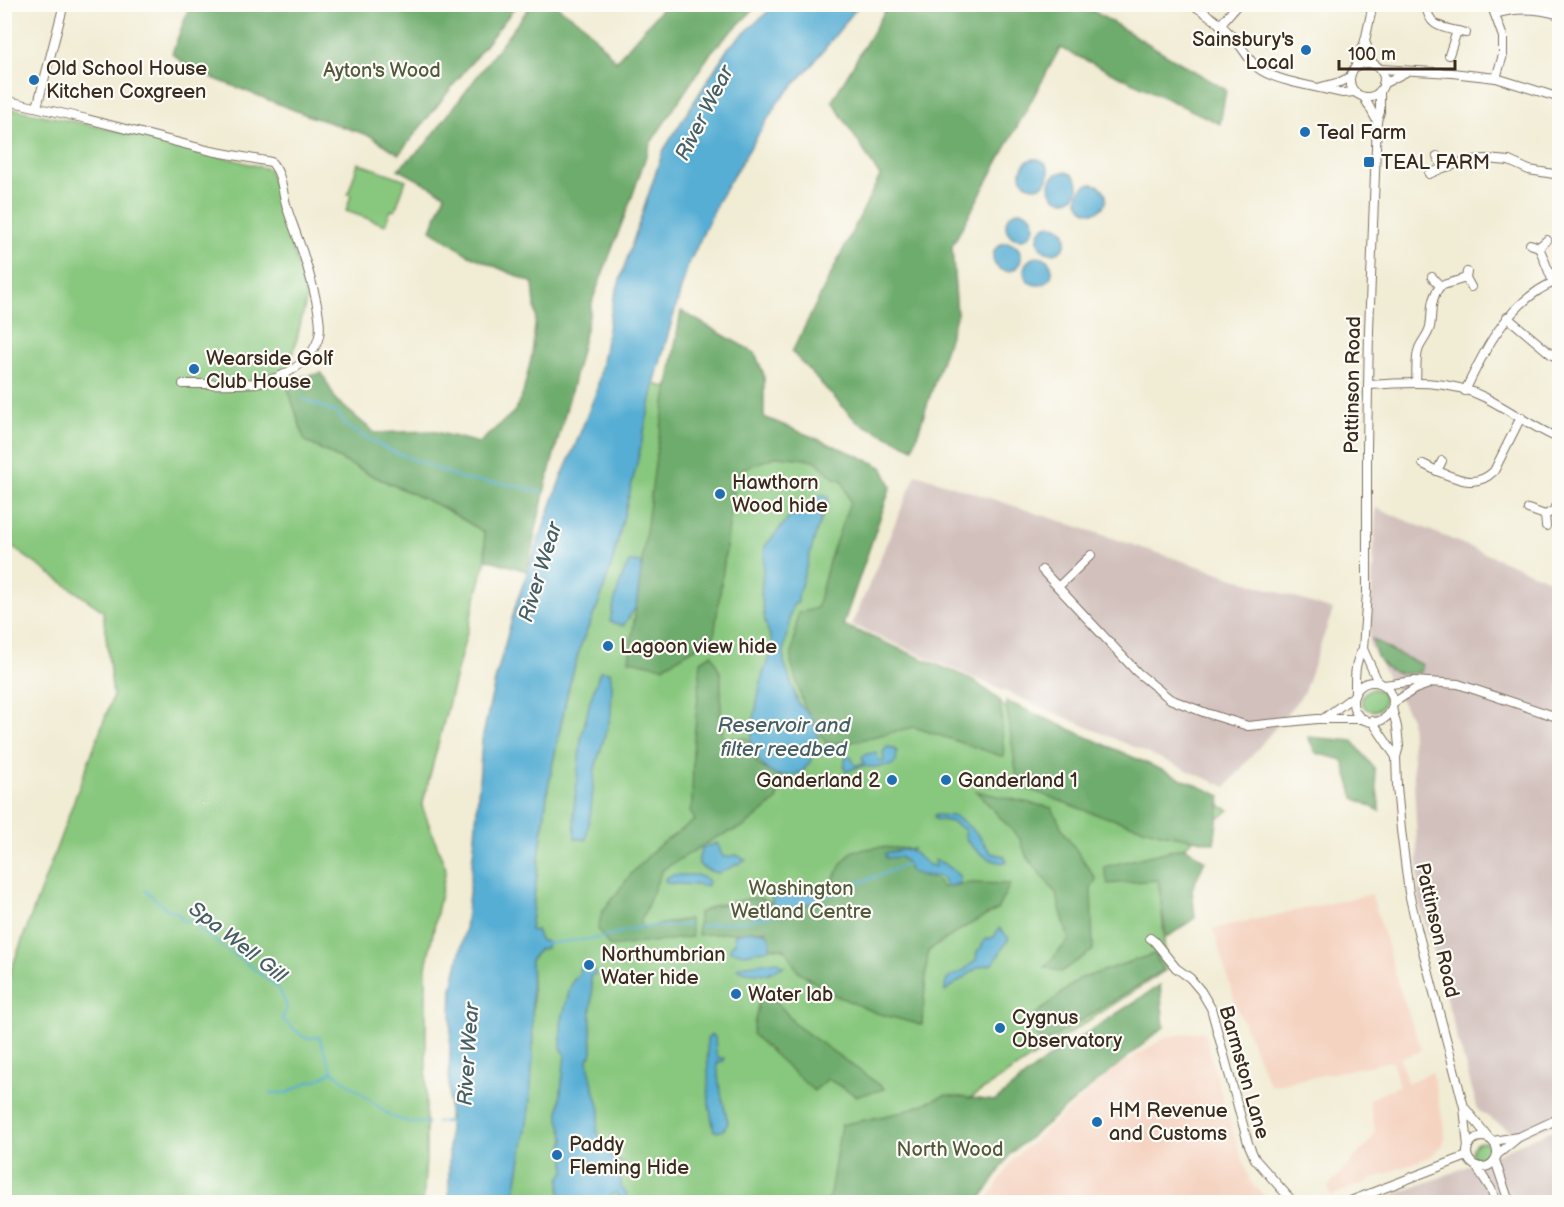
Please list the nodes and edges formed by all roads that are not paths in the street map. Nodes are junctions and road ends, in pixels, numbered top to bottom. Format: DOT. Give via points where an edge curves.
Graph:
graph roads {
  1 [pos="64,4"];
  2 [pos="1191,4"];
  3 [pos="1238,4"];
  4 [pos="1373,4"];
  5 [pos="1426,4"];
  6 [pos="1491,4"];
  7 [pos="1495,14"];
  8 [pos="1560,15"];
  9 [pos="1220,25"];
  10 [pos="1457,31"];
  11 [pos="1466,33"];
  12 [pos="1365,41"];
  13 [pos="1449,55"];
  14 [pos="1376,67"];
  15 [pos="1407,72"];
  16 [pos="1352,73"];
  17 [pos="1496,78"];
  18 [pos="1382,87"];
  19 [pos="1320,88"];
  20 [pos="1355,92"];
  21 [pos="1364,97"];
  22 [pos="1560,98"];
  23 [pos="4,100"];
  24 [pos="38,107"];
  25 [pos="1377,121"];
  26 [pos="1437,156"];
  27 [pos="1443,168"];
  28 [pos="1429,174"];
  29 [pos="1560,175"];
  30 [pos="1547,240"];
  31 [pos="1530,244"];
  32 [pos="1539,247"];
  33 [pos="1432,277"];
  34 [pos="1556,281"];
  35 [pos="1440,286"];
  36 [pos="1472,287"];
  37 [pos="1507,317"];
  38 [pos="1560,358"];
  39 [pos="1416,382"];
  40 [pos="183,384"];
  41 [pos="1368,385"];
  42 [pos="1465,391"];
  43 [pos="1521,417"];
  44 [pos="1560,439"];
  45 [pos="1442,461"];
  46 [pos="1423,464"];
  47 [pos="1437,471"];
  48 [pos="1560,502"];
  49 [pos="1528,510"];
  50 [pos="1545,515"];
  51 [pos="1546,526"];
  52 [pos="1091,555"];
  53 [pos="1042,570"];
  54 [pos="1058,588"];
  55 [pos="1363,649"];
  56 [pos="1433,683"];
  57 [pos="1381,684"];
  58 [pos="1354,695"];
  59 [pos="1392,705"];
  60 [pos="1560,718"];
  61 [pos="1323,720"];
  62 [pos="1368,720"];
  63 [pos="1396,757"];
  64 [pos="1150,938"];
  65 [pos="1464,1107"];
  66 [pos="1560,1118"];
  67 [pos="1519,1137"];
  68 [pos="1491,1140"];
  69 [pos="1468,1147"];
  70 [pos="1467,1156"];
  71 [pos="1496,1157"];
  72 [pos="1476,1166"];
  73 [pos="1293,1203"];
  74 [pos="1348,1203"];
  75 [pos="1496,1203"];
  76 [pos="1509,1203"];
  1 -- 24 [label="street"];
  2 -- 9 [label="street"];
  3 -- 9 [label="street"];
  4 -- 12 [label="street"];
  5 -- 10 [label="street" via="1435,25"];
  6 -- 7 [label="street"];
  7 -- 8 [label="street" via="1528,8"];
  7 -- 17 [label="street" via="1503,37 1503,55"];
  9 -- 19 [label="street" via="1269,75"];
  10 -- 11 [label="street"];
  10 -- 13 [label="street"];
  12 -- 14 [label="street"];
  12 -- 16 [label="street"];
  14 -- 15 [label="street"];
  14 -- 16 [label="street" via="1363,64"];
  14 -- 18 [label="street" via="1384,79"];
  15 -- 17 [label="street"];
  15 -- 18 [label="street"];
  16 -- 19 [label="street" via="1340,82"];
  16 -- 20 [label="street"];
  17 -- 22 [label="street"];
  18 -- 21 [label="street" via="1376,94"];
  18 -- 25 [label="street, Pattinson Road"];
  19 -- 20 [label="street"];
  20 -- 21 [label="street"];
  21 -- 25 [label="street"];
  23 -- 24 [label="street"];
  24 -- 40 [label="street" via="274,165 305,258 318,313 319,336 300,365 286,374 258,382"];
  25 -- 41 [label="street, Pattinson Road"];
  26 -- 27 [label="street"];
  27 -- 28 [label="street"];
  27 -- 29 [label="street" via="1486,159"];
  30 -- 32 [label="street"];
  31 -- 32 [label="street"];
  32 -- 34 [label="street"];
  33 -- 35 [label="street"];
  34 -- 37 [label="street" via="1529,297"];
  35 -- 36 [label="street" via="1466,275"];
  35 -- 39 [label="street" via="1432,300 1428,335 1417,356"];
  37 -- 38 [label="street"];
  37 -- 42 [label="street"];
  39 -- 41 [label="street"];
  39 -- 42 [label="street" via="1445,384"];
  41 -- 55 [label="street, Pattinson Road"];
  42 -- 43 [label="street"];
  43 -- 44 [label="street"];
  43 -- 47 [label="street" via="1488,478 1468,482"];
  45 -- 47 [label="street"];
  46 -- 47 [label="street"];
  48 -- 50 [label="street"];
  49 -- 50 [label="street"];
  50 -- 51 [label="street"];
  52 -- 54 [label="street"];
  53 -- 54 [label="street"];
  54 -- 61 [label="street" via="1137,672 1170,699 1248,726"];
  55 -- 57 [label="street, Pattinson Road"];
  55 -- 58 [label="street, Pattinson Road" via="1358,656"];
  56 -- 57 [label="street"];
  56 -- 59 [label="street" via="1415,689"];
  56 -- 60 [label="street" via="1458,684"];
  57 -- 58 [label="street" via="1364,684"];
  57 -- 59 [label="street" via="1391,693"];
  58 -- 61 [label="street"];
  58 -- 62 [label="street" via="1355,710"];
  59 -- 62 [label="street" via="1384,718"];
  59 -- 63 [label="street, Pattinson Road" via="1399,746"];
  61 -- 62 [label="street"];
  62 -- 63 [label="street"];
  63 -- 65 [label="street, Pattinson Road" via="1409,893"];
  64 -- 73 [label="street, Barmston Lane" via="1202,991 1211,1008 1248,1143 1255,1159"];
  65 -- 68 [label="street, Pattinson Road"];
  65 -- 69 [label="street, Pattinson Road"];
  66 -- 67 [label="street"];
  67 -- 68 [label="street"];
  67 -- 71 [label="street"];
  68 -- 69 [label="street" via="1476,1138"];
  68 -- 71 [label="street" via="1496,1146"];
  69 -- 70 [label="street"];
  70 -- 72 [label="street"];
  70 -- 74 [label="street"];
  71 -- 72 [label="street" via="1488,1166"];
  71 -- 76 [label="street"];
  72 -- 75 [label="street"];
}
